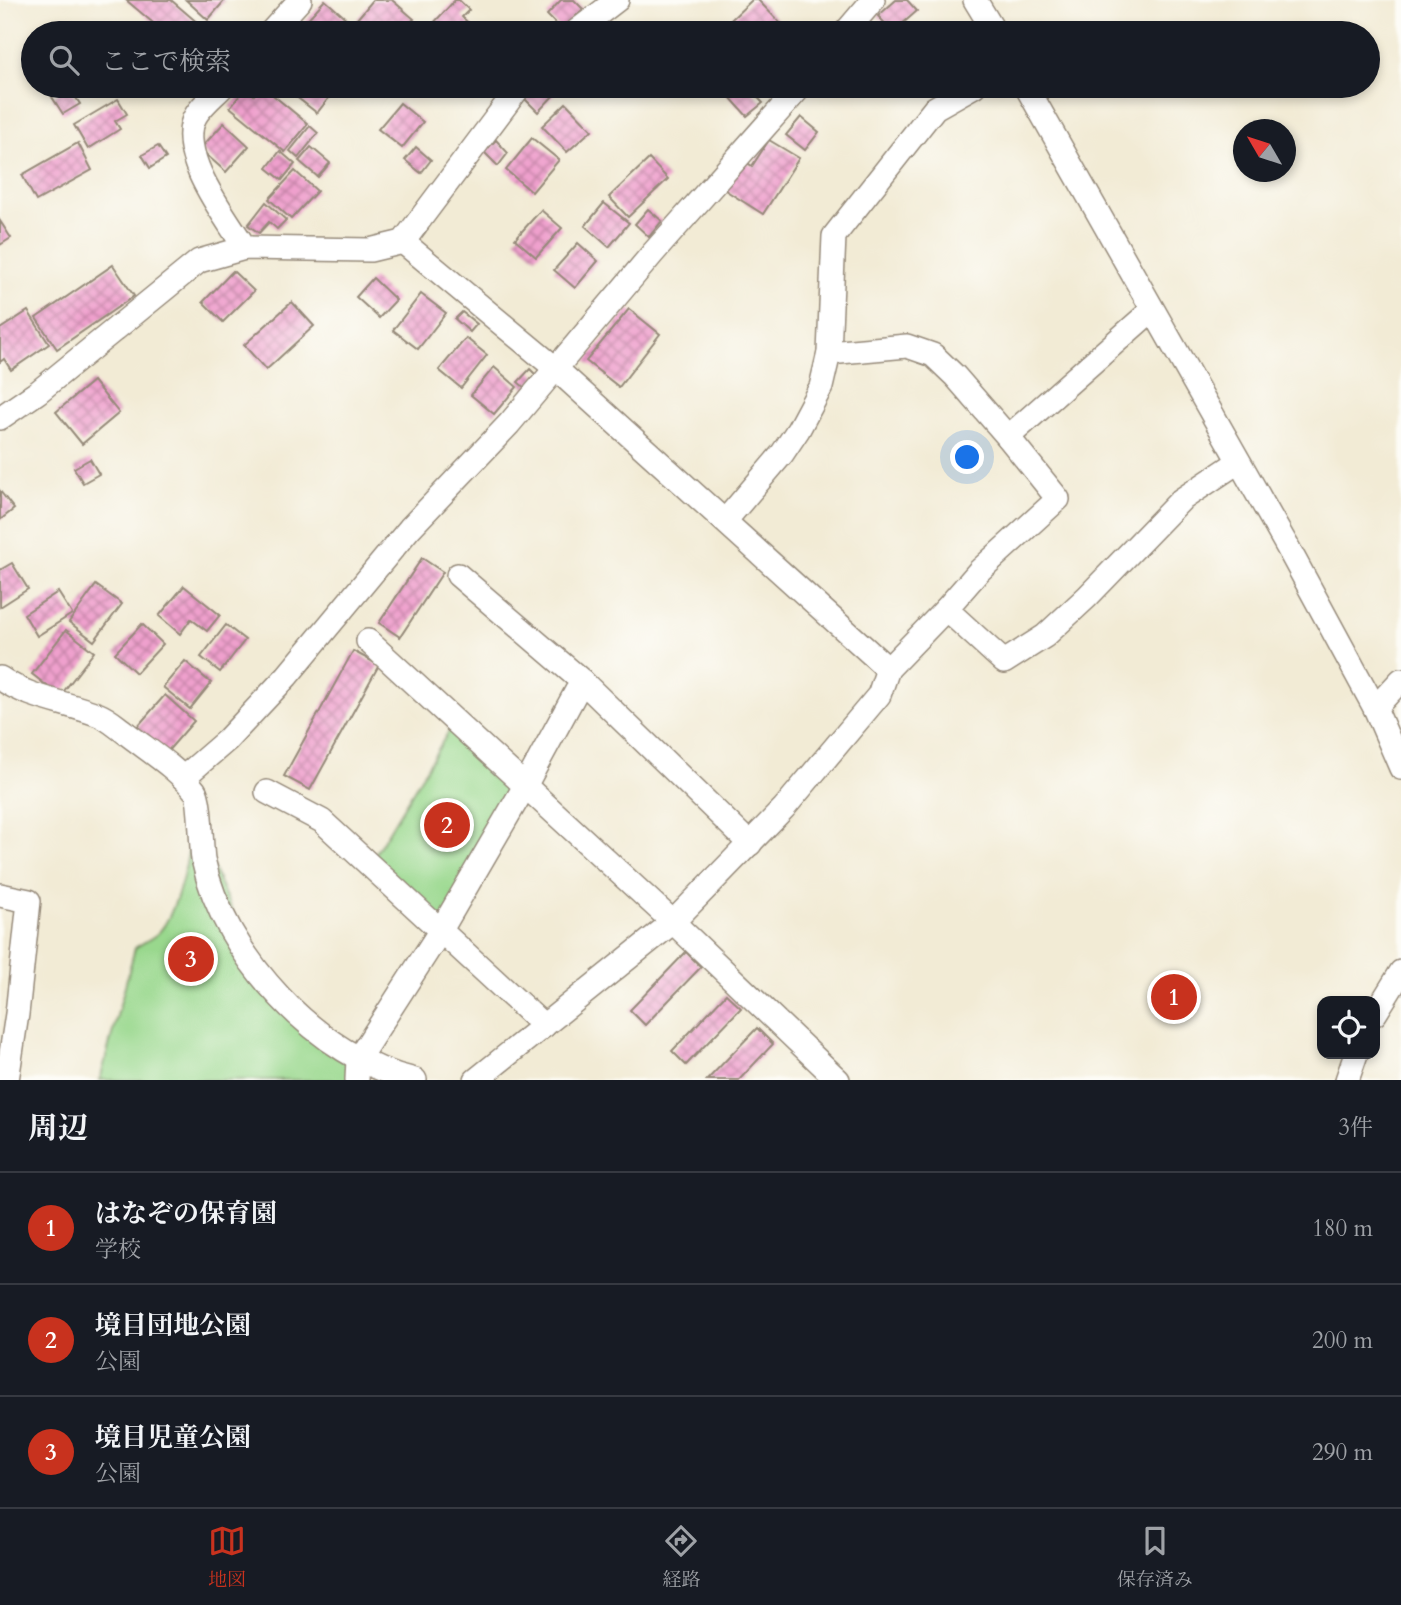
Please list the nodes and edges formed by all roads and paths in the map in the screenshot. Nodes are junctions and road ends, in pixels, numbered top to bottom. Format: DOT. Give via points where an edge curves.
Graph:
graph roads {
  1 [pos="300,0"];
  2 [pos="617,0"];
  3 [pos="873,0"];
  4 [pos="975,0"];
  5 [pos="281,21"];
  6 [pos="590,21"];
  7 [pos="855,21"];
  8 [pos="988,21"];
  9 [pos="212,98"];
  10 [pos="510,98"];
  11 [pos="791,98"];
  12 [pos="953,98"];
  13 [pos="1033,98"];
  14 [pos="403,242"];
  15 [pos="245,248"];
  16 [pos="1152,310"];
  17 [pos="829,354"];
  18 [pos="555,368"];
  19 [pos="0,418"];
  20 [pos="1007,437"];
  21 [pos="1238,462"];
  22 [pos="725,521"];
  23 [pos="458,575"];
  24 [pos="946,609"];
  25 [pos="368,641"];
  26 [pos="888,669"];
  27 [pos="0,678"];
  28 [pos="1401,680"];
  29 [pos="582,681"];
  30 [pos="1375,708"];
  31 [pos="1401,768"];
  32 [pos="183,778"];
  33 [pos="525,786"];
  34 [pos="267,792"];
  35 [pos="750,844"];
  36 [pos="0,895"];
  37 [pos="673,922"];
  38 [pos="441,930"];
  39 [pos="1401,972"];
  40 [pos="1380,1006"];
  41 [pos="544,1026"];
  42 [pos="1354,1059"];
  43 [pos="357,1069"];
  44 [pos="7,1080"];
  45 [pos="415,1080"];
  46 [pos="476,1080"];
  47 [pos="838,1080"];
  48 [pos="1347,1080"];
  1 -- 5 [label="street"];
  2 -- 6 [label="street"];
  3 -- 7 [label="street"];
  4 -- 8 [label="street"];
  9 -- 15 [label="street" via="194,118 191,142 196,169"];
  10 -- 14 [label="street"];
  11 -- 18 [label="street"];
  12 -- 17 [label="street" via="936,108 834,236"];
  13 -- 16 [label="street"];
  14 -- 15 [label="street" via="370,250"];
  14 -- 18 [label="street"];
  15 -- 19 [label="street" via="199,261"];
  16 -- 20 [label="street"];
  16 -- 21 [label="street"];
  17 -- 20 [label="street" via="907,346 933,355"];
  17 -- 22 [label="street" via="821,387 798,430"];
  18 -- 22 [label="street"];
  18 -- 32 [label="street" via="509,424 410,528 288,676"];
  20 -- 24 [label="street" via="1058,499 979,570"];
  21 -- 24 [label="street" via="1181,500 1045,636 1004,662"];
  21 -- 30 [label="street"];
  22 -- 26 [label="street"];
  23 -- 29 [label="street"];
  24 -- 26 [label="street"];
  25 -- 33 [label="street"];
  26 -- 35 [label="street" via="879,695"];
  27 -- 32 [label="street" via="16,690 102,716"];
  28 -- 30 [label="street"];
  29 -- 33 [label="street"];
  29 -- 35 [label="street"];
  30 -- 31 [label="street"];
  32 -- 43 [label="street" via="198,794 204,859 221,912 258,971 287,1005"];
  33 -- 37 [label="street"];
  33 -- 38 [label="street"];
  34 -- 38 [label="street" via="322,821"];
  35 -- 37 [label="street"];
  36 -- 44 [label="street" via="29,901"];
  37 -- 41 [label="street"];
  37 -- 47 [label="street"];
  38 -- 41 [label="street"];
  38 -- 43 [label="street"];
  39 -- 40 [label="street"];
  41 -- 46 [label="street"];
  42 -- 48 [label="street"];
  43 -- 45 [label="street"];
}
